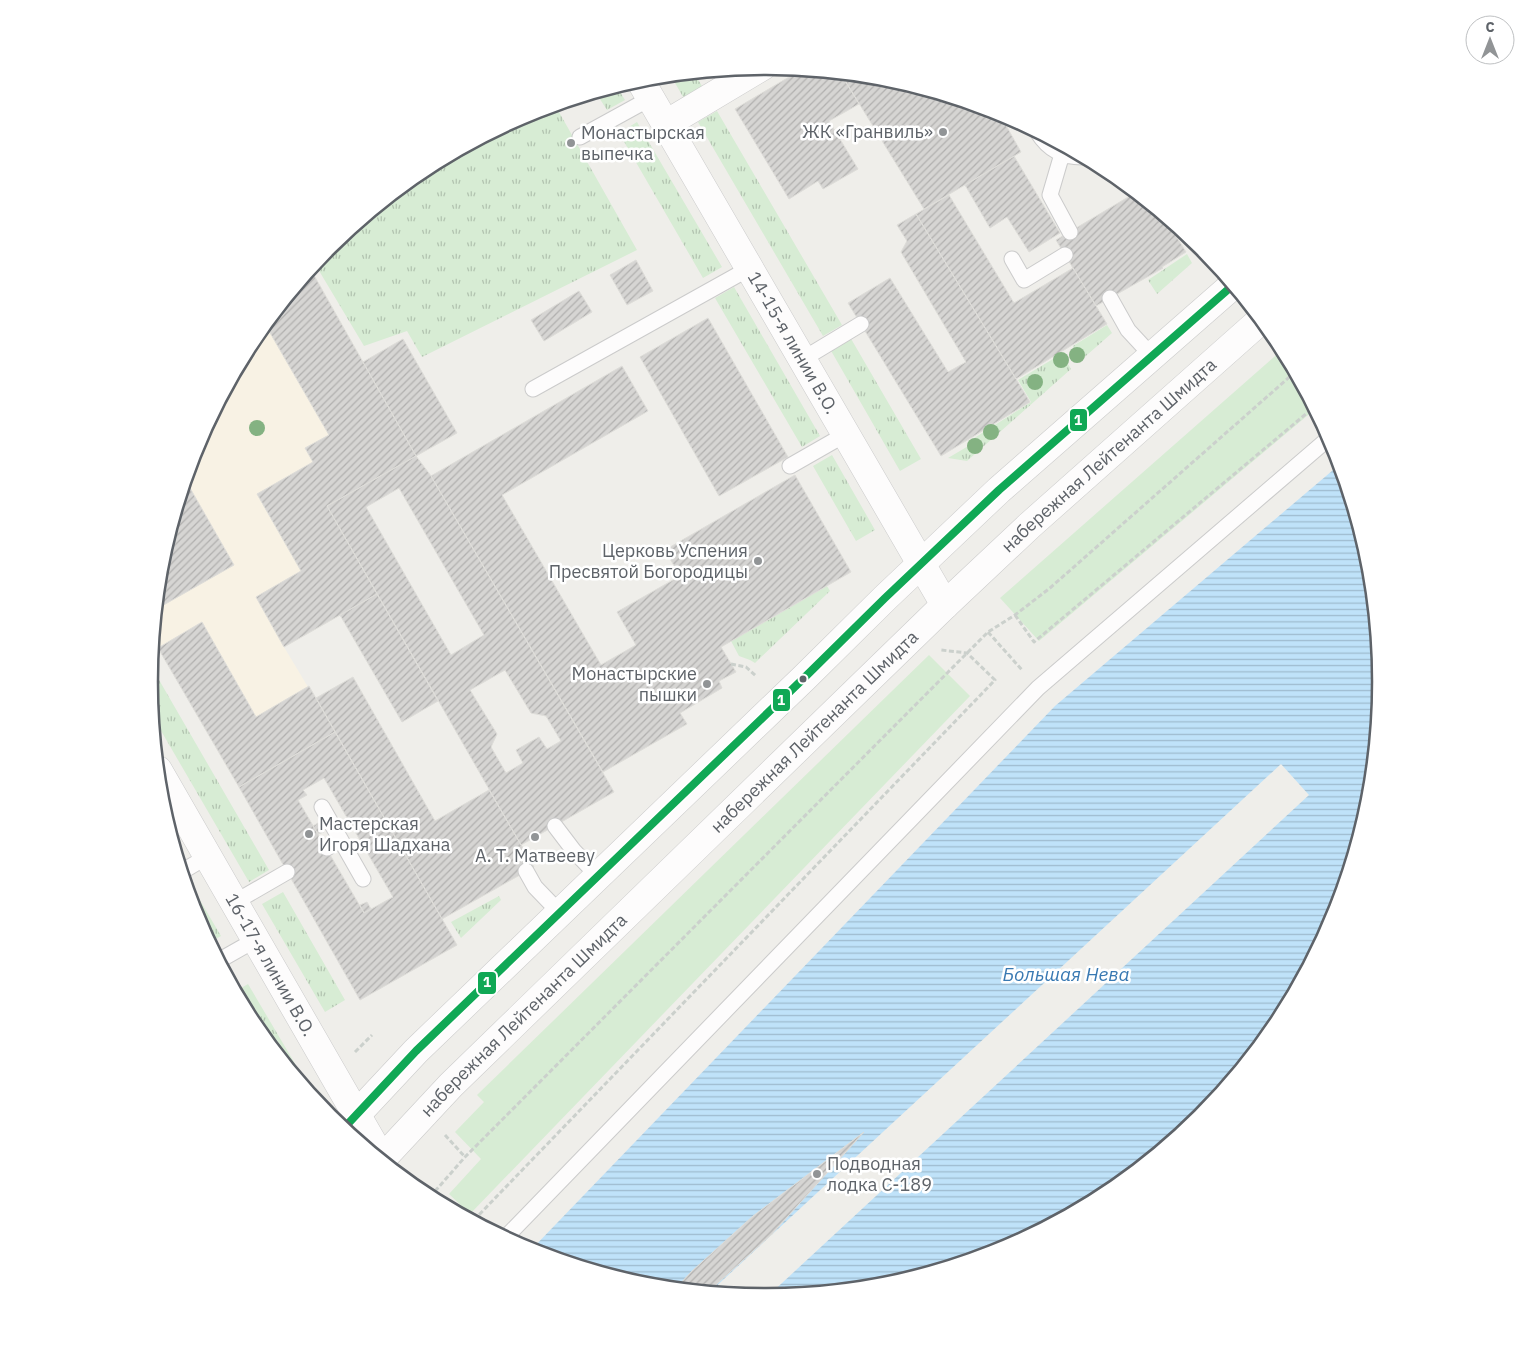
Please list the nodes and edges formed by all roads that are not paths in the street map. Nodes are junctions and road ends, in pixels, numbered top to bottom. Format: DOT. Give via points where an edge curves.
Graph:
graph roads {
  1 [pos="747,75"];
  2 [pos="646,89"];
  3 [pos="666,124"];
  4 [pos="580,137"];
  5 [pos="1050,147"];
  6 [pos="1062,154"];
  7 [pos="1065,154"];
  8 [pos="1070,232"];
  9 [pos="1065,255"];
  10 [pos="1012,259"];
  11 [pos="750,268"];
  12 [pos="1228,290"];
  13 [pos="1110,298"];
  14 [pos="861,324"];
  15 [pos="1255,325"];
  16 [pos="1152,356"];
  17 [pos="803,359"];
  18 [pos="533,389"];
  19 [pos="846,434"];
  20 [pos="1323,444"];
  21 [pos="790,466"];
  22 [pos="921,564"];
  23 [pos="945,605"];
  24 [pos="168,787"];
  25 [pos="322,807"];
  26 [pos="555,826"];
  27 [pos="340,840"];
  28 [pos="327,848"];
  29 [pos="208,856"];
  30 [pos="188,868"];
  31 [pos="526,871"];
  32 [pos="286,872"];
  33 [pos="598,876"];
  34 [pos="363,879"];
  35 [pos="235,902"];
  36 [pos="560,913"];
  37 [pos="257,939"];
  38 [pos="225,957"];
  39 [pos="350,1121"];
  40 [pos="386,1155"];
  41 [pos="511,1232"];
  1 -- 3 [label="street"];
  2 -- 3 [label="street, 14-15-я линии В.О."];
  2 -- 4 [label="lane"];
  3 -- 11 [label="street, 14-15-я линии В.О."];
  5 -- 6 [label="lane"];
  6 -- 7 [label="lane"];
  6 -- 8 [label="lane" via="1050,195"];
  9 -- 10 [label="lane" via="1024,280"];
  11 -- 17 [label="street, 14-15-я линии В.О."];
  11 -- 18 [label="lane"];
  12 -- 16 [label="street"];
  13 -- 16 [label="lane" via="1128,330"];
  14 -- 17 [label="lane"];
  15 -- 23 [label="street, набережная Лейтенанта Шмидта" via="1028,526"];
  16 -- 22 [label="street" via="999,490"];
  17 -- 19 [label="street, 14-15-я линии В.О."];
  19 -- 21 [label="lane"];
  19 -- 22 [label="street, 14-15-я линии В.О."];
  20 -- 41 [label="lane" via="1038,688"];
  22 -- 23 [label="street, 14-15-я линии В.О."];
  22 -- 33 [label="street"];
  23 -- 40 [label="street, набережная Лейтенанта Шмидта" via="451,1085"];
  24 -- 29 [label="street, 16-17-я линии В.О."];
  25 -- 27 [label="lane"];
  26 -- 33 [label="lane"];
  27 -- 28 [label="lane"];
  27 -- 34 [label="lane"];
  29 -- 30 [label="lane"];
  29 -- 35 [label="street, 16-17-я линии В.О."];
  31 -- 36 [label="lane"];
  32 -- 35 [label="lane"];
  33 -- 36 [label="street"];
  35 -- 37 [label="street, 16-17-я линии В.О."];
  36 -- 39 [label="street" via="416,1051"];
  37 -- 38 [label="lane"];
  37 -- 39 [label="street, 16-17-я линии В.О."];
}
